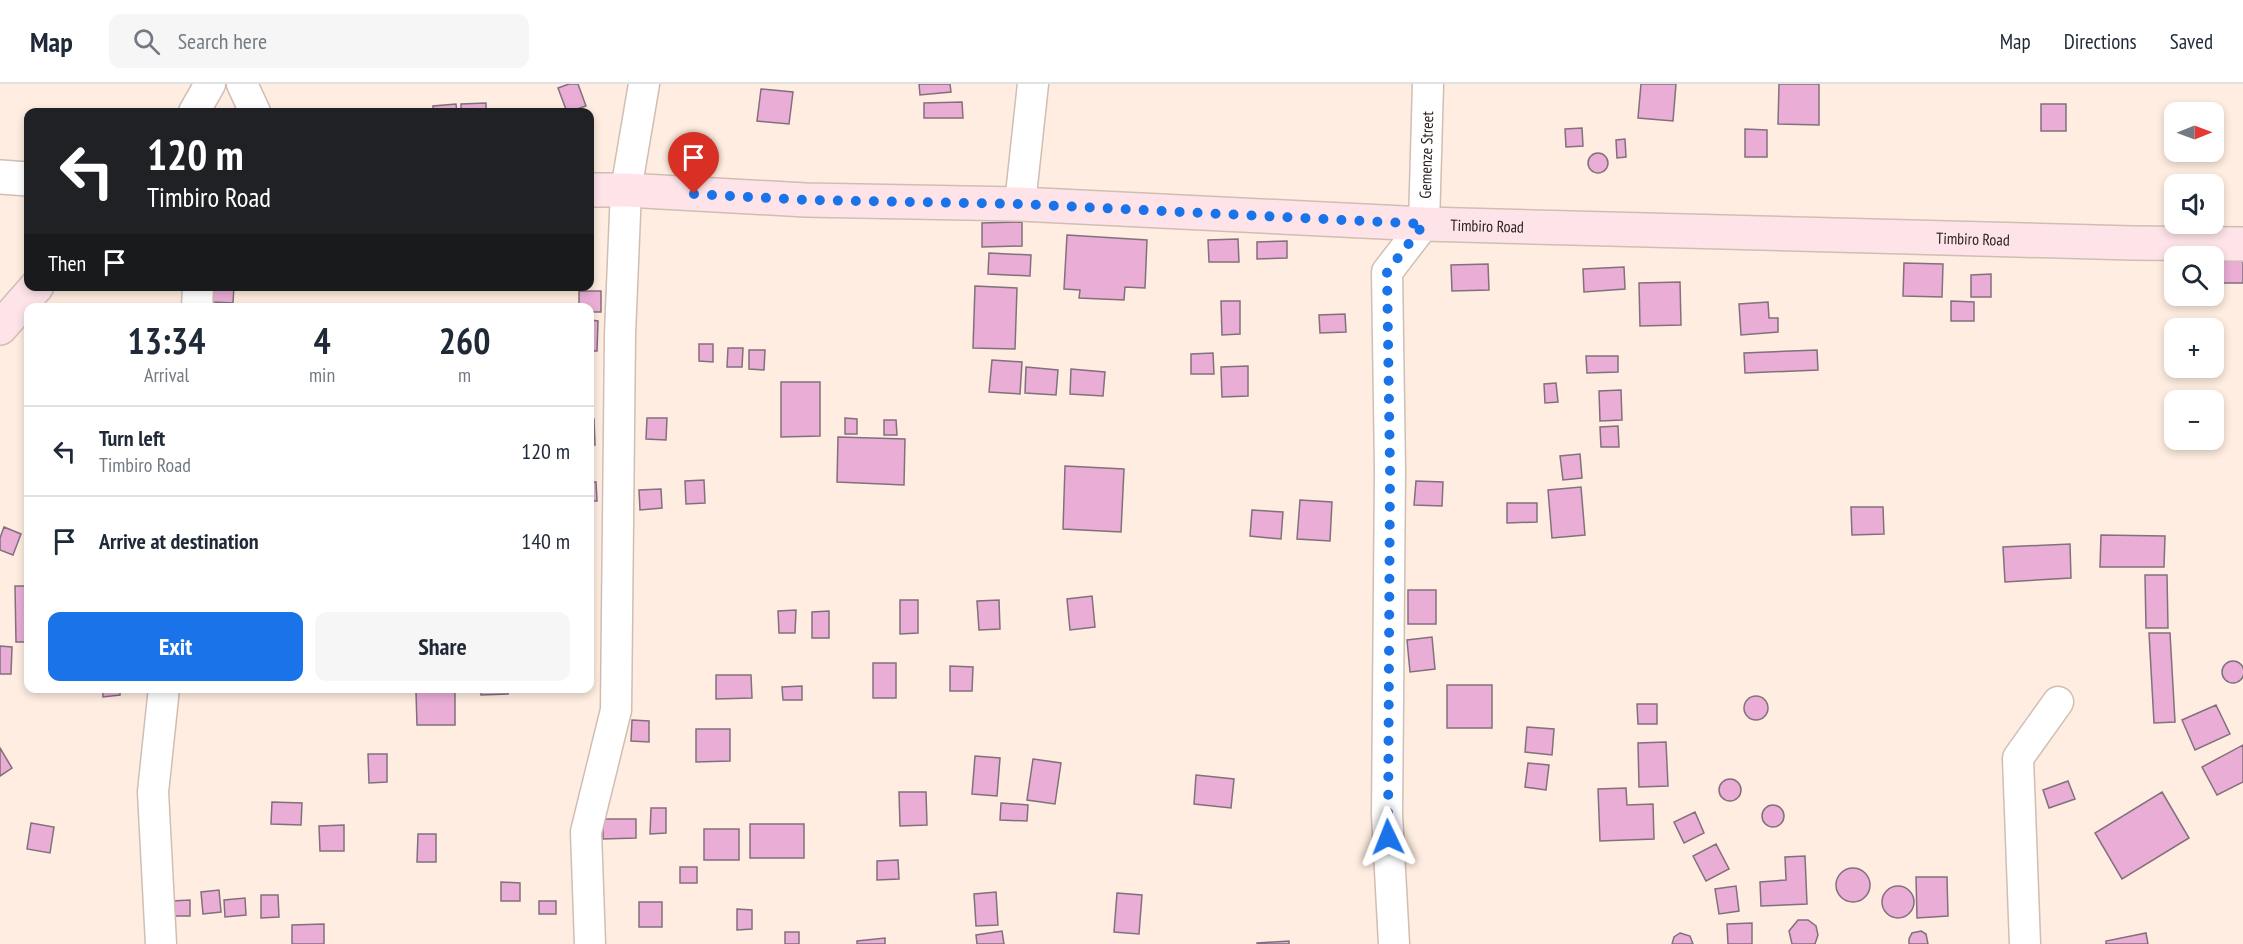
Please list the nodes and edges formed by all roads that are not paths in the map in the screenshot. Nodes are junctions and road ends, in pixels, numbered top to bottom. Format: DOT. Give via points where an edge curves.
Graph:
graph roads {
  1 [pos="210,84"];
  2 [pos="242,84"];
  3 [pos="644,84"];
  4 [pos="1033,84"];
  5 [pos="1428,84"];
  6 [pos="196,108"];
  7 [pos="253,108"];
  8 [pos="0,177"];
  9 [pos="24,179"];
  10 [pos="594,190"];
  11 [pos="626,190"];
  12 [pos="1020,204"];
  13 [pos="1424,224"];
  14 [pos="2243,244"];
  15 [pos="33,291"];
  16 [pos="0,328"];
  17 [pos="163,693"];
  18 [pos="2058,702"];
  19 [pos="160,944"];
  20 [pos="590,944"];
  21 [pos="1394,944"];
  22 [pos="2025,944"];
  1 -- 6 [label="street"];
  2 -- 7 [label="street"];
  3 -- 11 [label="street"];
  4 -- 12 [label="street"];
  5 -- 13 [label="street, Gemenze Street"];
  8 -- 9 [label="street"];
  10 -- 11 [label="main road, Timbiro Road"];
  11 -- 12 [label="main road, Timbiro Road" via="806,200"];
  11 -- 20 [label="street" via="620,334 616,710 586,832"];
  12 -- 13 [label="main road, Timbiro Road"];
  13 -- 14 [label="main road, Timbiro Road"];
  13 -- 21 [label="street" via="1387,272 1387,815"];
  15 -- 16 [label="main road"];
  17 -- 19 [label="street" via="153,792"];
  18 -- 22 [label="street" via="2018,758"];
}
